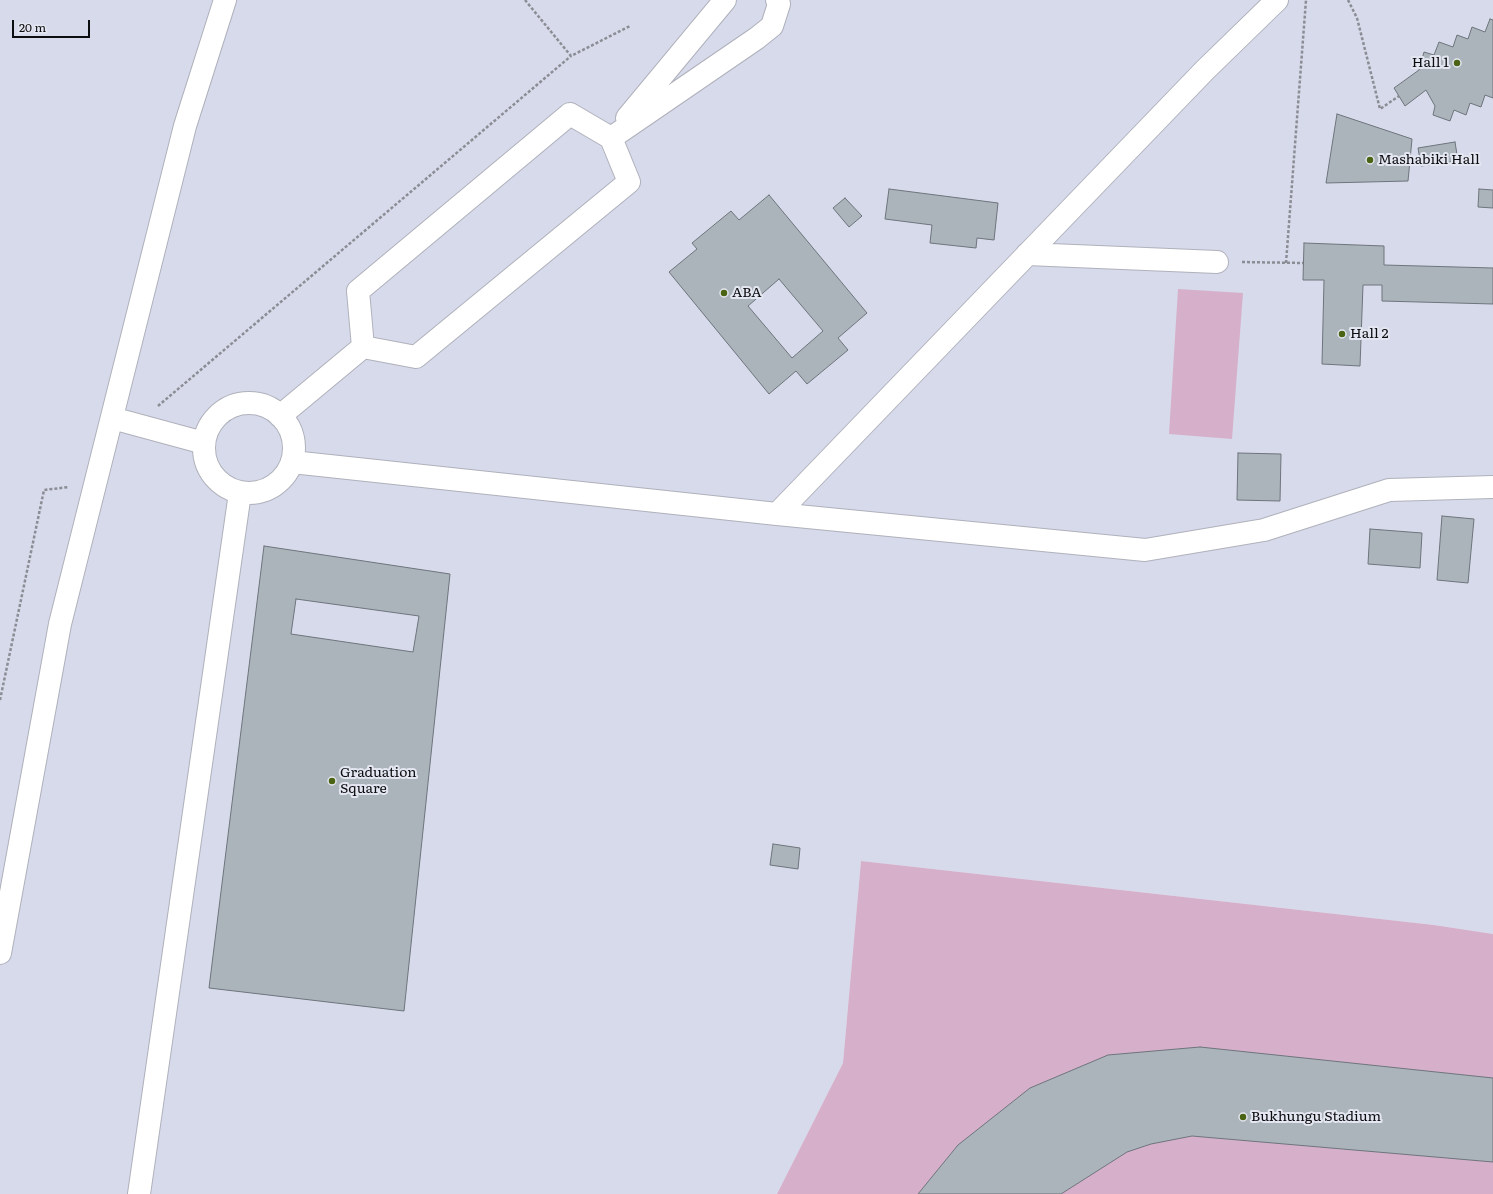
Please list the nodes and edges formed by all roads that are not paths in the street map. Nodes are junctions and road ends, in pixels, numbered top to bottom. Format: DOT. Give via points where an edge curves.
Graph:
graph roads {
  1 [pos="225,0"];
  2 [pos="725,0"];
  3 [pos="777,0"];
  4 [pos="1277,0"];
  5 [pos="611,138"];
  6 [pos="1028,254"];
  7 [pos="1217,262"];
  8 [pos="363,347"];
  9 [pos="280,416"];
  10 [pos="112,418"];
  11 [pos="204,443"];
  12 [pos="292,462"];
  13 [pos="1493,487"];
  14 [pos="240,493"];
  15 [pos="777,514"];
  16 [pos="0,953"];
  17 [pos="139,1194"];
  1 -- 10 [label="lane" via="185,126"];
  2 -- 5 [label="lane"];
  3 -- 5 [label="lane" via="779,4 772,26"];
  4 -- 6 [label="lane" via="1205,70"];
  5 -- 8 [label="lane" via="629,182 416,357"];
  5 -- 8 [label="lane" via="570,114 358,291"];
  6 -- 7 [label="lane"];
  6 -- 15 [label="lane"];
  8 -- 9 [label="lane"];
  9 -- 11 [label="lane" via="268,408 240,404 227,409 216,418 208,430"];
  9 -- 12 [label="lane" via="288,425 293,437"];
  10 -- 11 [label="lane"];
  10 -- 16 [label="lane" via="60,624"];
  11 -- 14 [label="lane" via="209,469 217,480"];
  12 -- 14 [label="lane" via="287,474 278,483 254,494"];
  12 -- 15 [label="lane"];
  13 -- 15 [label="lane" via="1389,490 1264,530 1145,550"];
  14 -- 17 [label="lane"];
}
